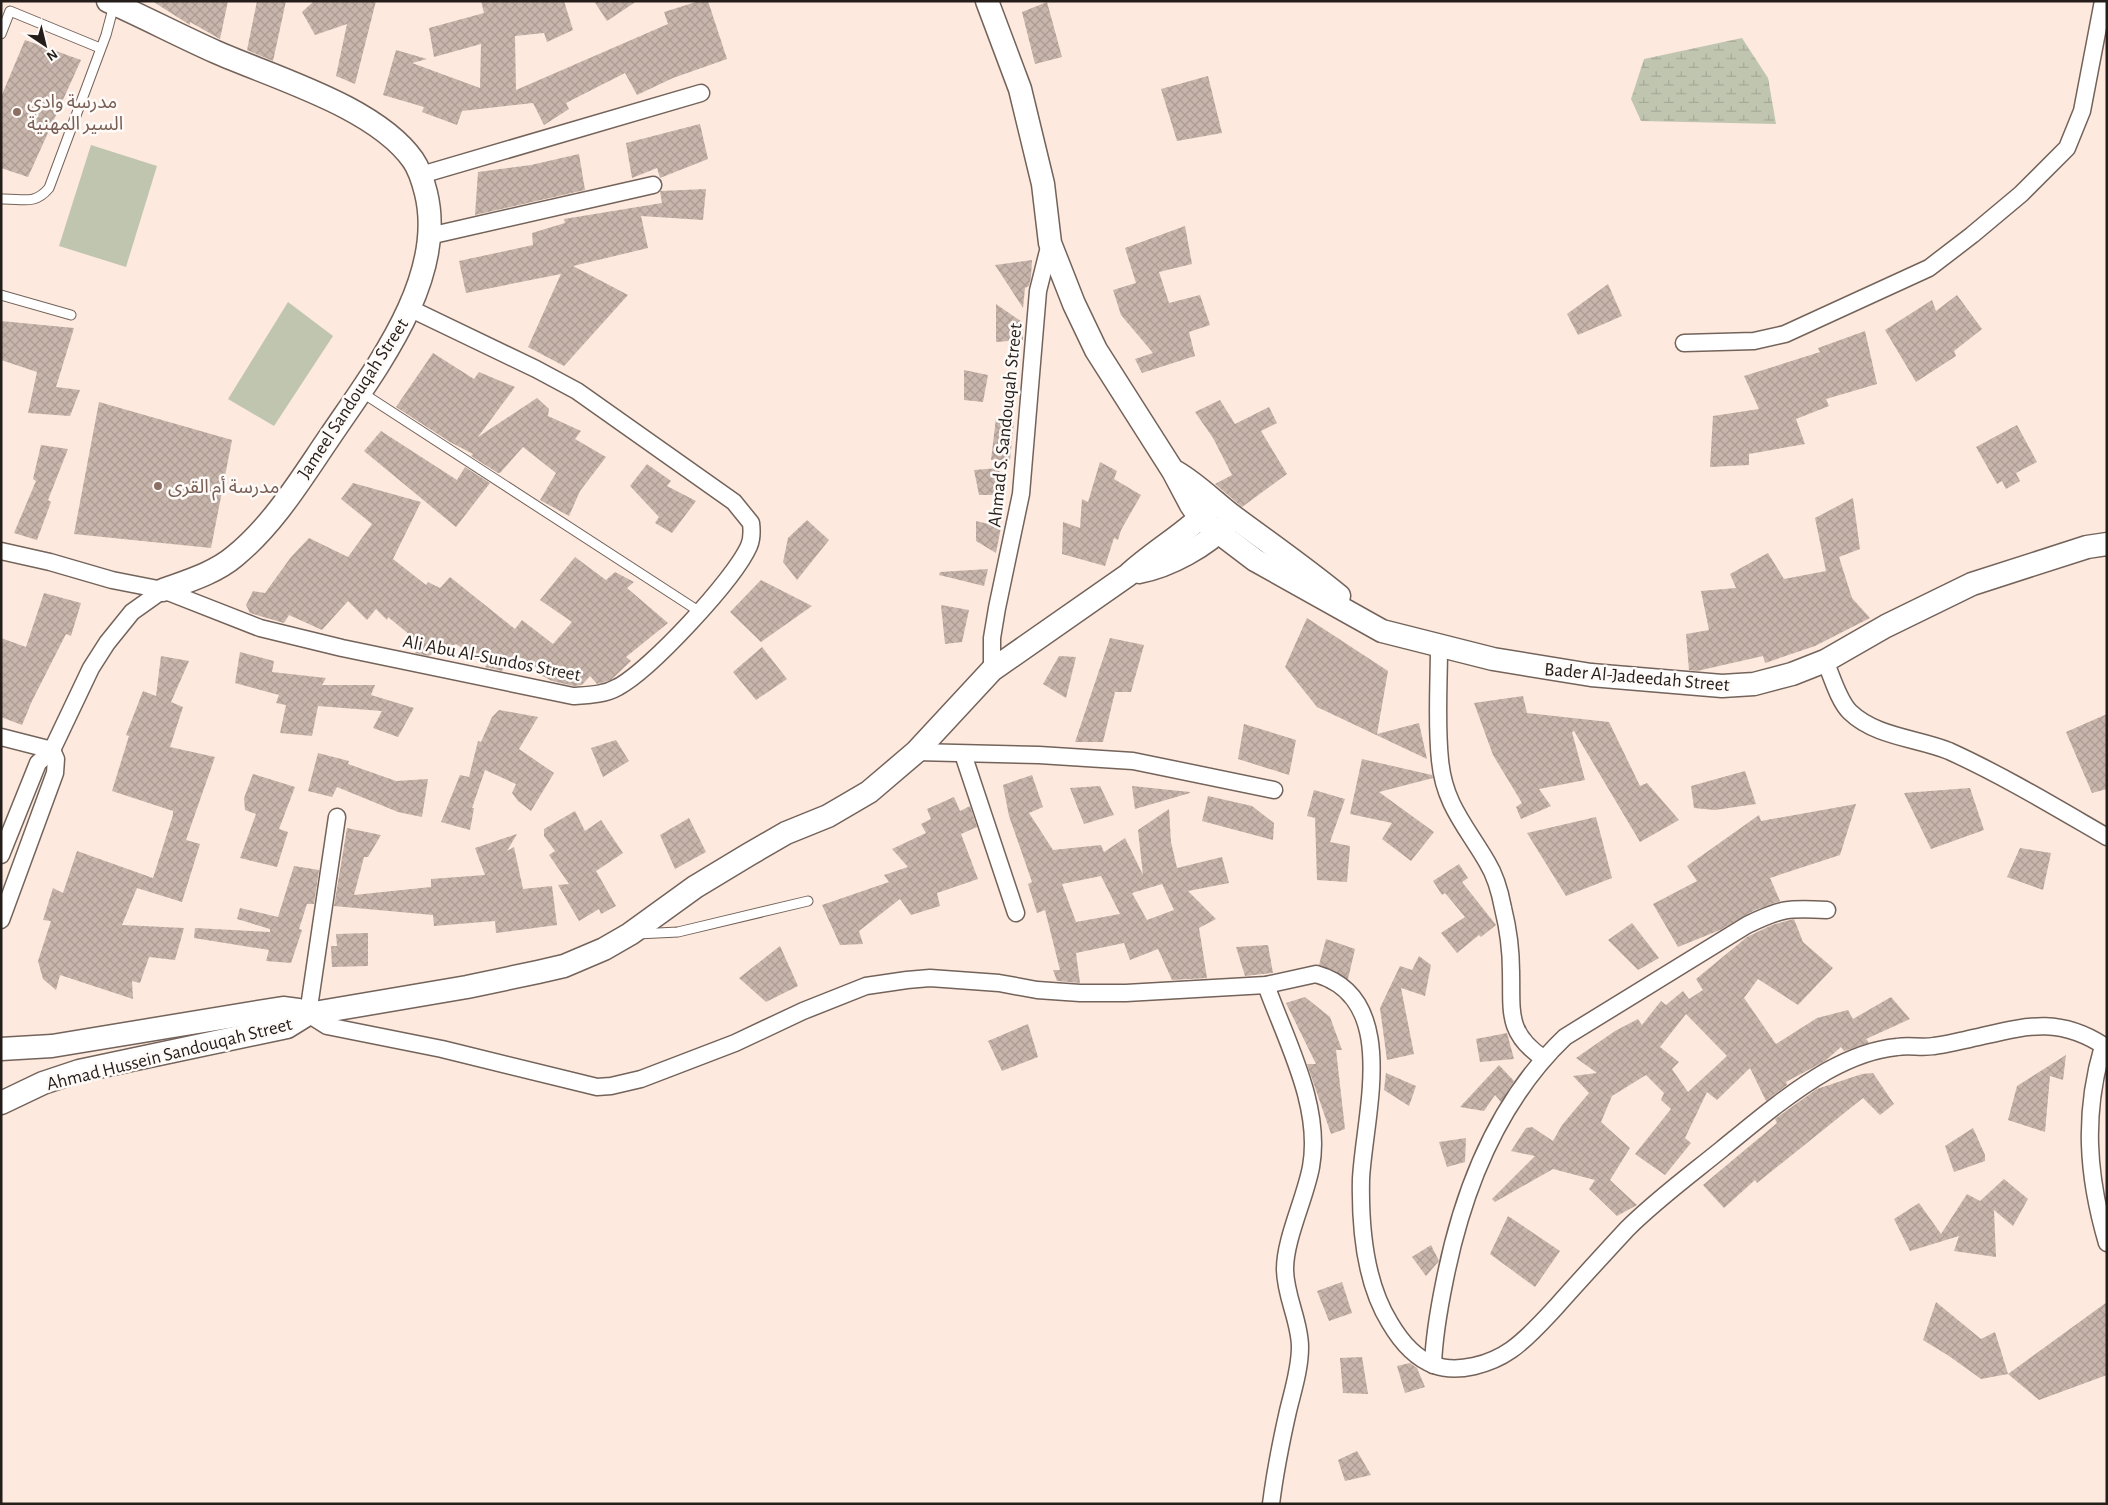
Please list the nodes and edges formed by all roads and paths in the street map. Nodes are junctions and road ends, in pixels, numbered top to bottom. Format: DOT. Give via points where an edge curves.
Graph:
graph roads {
  1 [pos="987,1"];
  2 [pos="2103,1"];
  3 [pos="111,3"];
  4 [pos="1,34"];
  5 [pos="100,48"];
  6 [pos="701,93"];
  7 [pos="421,175"];
  8 [pos="653,185"];
  9 [pos="1,199"];
  10 [pos="429,236"];
  11 [pos="1050,243"];
  12 [pos="1,295"];
  13 [pos="409,308"];
  14 [pos="70,315"];
  15 [pos="1684,343"];
  16 [pos="360,392"];
  17 [pos="1174,470"];
  18 [pos="1215,502"];
  19 [pos="1233,516"];
  20 [pos="1201,519"];
  21 [pos="1218,533"];
  22 [pos="2107,544"];
  23 [pos="1,551"];
  24 [pos="1128,575"];
  25 [pos="163,590"];
  26 [pos="700,612"];
  27 [pos="1382,631"];
  28 [pos="1439,646"];
  29 [pos="1825,661"];
  30 [pos="992,670"];
  31 [pos="1,737"];
  32 [pos="52,750"];
  33 [pos="916,752"];
  34 [pos="963,754"];
  35 [pos="1274,790"];
  36 [pos="337,817"];
  37 [pos="2107,837"];
  38 [pos="1,855"];
  39 [pos="808,901"];
  40 [pos="1827,910"];
  41 [pos="1016,913"];
  42 [pos="1,920"];
  43 [pos="630,934"];
  44 [pos="1266,985"];
  45 [pos="308,1014"];
  46 [pos="2105,1047"];
  47 [pos="1,1049"];
  48 [pos="1543,1058"];
  49 [pos="1,1103"];
  50 [pos="2107,1243"];
  51 [pos="1433,1365"];
  52 [pos="1271,1504"];
  1 -- 11 [label="main road, Bader Al-Jadeedah Street" via="1020,89 1042,184"];
  2 -- 15 [label="street" via="2082,111 2066,148 2021,194 1972,235 1929,268 1785,334 1754,341"];
  3 -- 5 [label="lane"];
  3 -- 7 [label="main road, Jameel Sandouqah Street" via="366,118 395,140 414,161"];
  4 -- 5 [label="lane" via="10,11"];
  5 -- 9 [label="lane" via="49,188 33,200"];
  6 -- 7 [label="street"];
  7 -- 10 [label="main road, Jameel Sandouqah Street" via="429,205"];
  8 -- 10 [label="street"];
  10 -- 13 [label="main road, Jameel Sandouqah Street" via="427,254"];
  11 -- 17 [label="main road, Bader Al-Jadeedah Street" via="1096,350"];
  11 -- 30 [label="street, Ahmad S. Sandouqah Street" via="1038,291 1021,494 996,608"];
  12 -- 14 [label="lane"];
  13 -- 16 [label="main road, Jameel Sandouqah Street"];
  13 -- 26 [label="street, Ali Abu Al-Sundos Street" via="576,391 734,502 751,524 749,545 734,570"];
  16 -- 25 [label="main road, Jameel Sandouqah Street" via="268,524 252,541 215,570"];
  16 -- 26 [label="lane"];
  17 -- 18 [label="main road, Bader Al-Jadeedah Street"];
  17 -- 20 [label="main road, Bader Al-Jadeedah Street"];
  18 -- 19 [label="main road, Bader Al-Jadeedah Street"];
  18 -- 20 [label="main road, Ahmad Hussein Sandouqah Street"];
  19 -- 21 [label="main road, Ahmad Hussein Sandouqah Street"];
  19 -- 27 [label="main road, Bader Al-Jadeedah Street" via="1300,563"];
  20 -- 21 [label="main road, Bader Al-Jadeedah Street"];
  20 -- 24 [label="main road, Ahmad Hussein Sandouqah Street"];
  21 -- 24 [label="main road, Ahmad Hussein Sandouqah Street" via="1168,562"];
  21 -- 27 [label="main road, Bader Al-Jadeedah Street" via="1255,560"];
  22 -- 29 [label="main road, Bader Al-Jadeedah Street" via="2086,547 1972,584 1903,617"];
  23 -- 25 [label="street, Ali Abu Al-Sundos Street"];
  24 -- 30 [label="main road, Ahmad Hussein Sandouqah Street"];
  25 -- 26 [label="street, Ali Abu Al-Sundos Street" via="260,628 573,696 611,691 634,677"];
  25 -- 32 [label="street" via="132,612 107,643 91,668"];
  27 -- 28 [label="main road, Bader Al-Jadeedah Street"];
  28 -- 29 [label="main road, Bader Al-Jadeedah Street" via="1522,665 1591,675 1722,686 1774,680"];
  28 -- 48 [label="street" via="1440,760 1446,790 1495,880 1507,929 1511,972 1509,1000 1513,1020 1528,1048"];
  29 -- 37 [label="street" via="1848,711 1857,718 1872,727 1948,751 2013,782"];
  30 -- 33 [label="main road, Ahmad Hussein Sandouqah Street"];
  31 -- 32 [label="street"];
  32 -- 38 [label="street" via="38,763"];
  32 -- 42 [label="street" via="56,759 55,773"];
  33 -- 34 [label="street"];
  33 -- 43 [label="main road, Ahmad Hussein Sandouqah Street" via="869,792 748,855 688,892"];
  34 -- 35 [label="street" via="1133,761"];
  34 -- 41 [label="street"];
  36 -- 45 [label="street"];
  39 -- 43 [label="lane" via="686,930"];
  40 -- 48 [label="street" via="1790,908 1773,912 1747,925 1565,1037"];
  43 -- 45 [label="main road, Ahmad Hussein Sandouqah Street" via="564,966"];
  44 -- 45 [label="street" via="1190,991 1080,993 930,978 866,986 735,1043 627,1084 611,1086 582,1084 442,1049 327,1026"];
  44 -- 51 [label="street" via="1316,974 1346,990 1361,1008 1369,1032 1371,1067 1361,1180 1367,1254 1386,1316 1404,1343"];
  44 -- 52 [label="street" via="1314,1126 1307,1182 1288,1246 1285,1270 1300,1347"];
  45 -- 47 [label="main road, Ahmad Hussein Sandouqah Street" via="283,1008 52,1046"];
  45 -- 49 [label="main road, Ahmad Hussein Sandouqah Street" via="287,1027 79,1071 43,1083"];
  46 -- 50 [label="street" via="2093,1080 2089,1125 2090,1166"];
  46 -- 51 [label="street" via="2075,1031 2040,1024 1936,1046 1884,1049 1828,1071 1778,1104 1664,1195 1513,1349 1474,1366"];
  48 -- 51 [label="street" via="1500,1122 1472,1177 1454,1235 1438,1315"];
}
